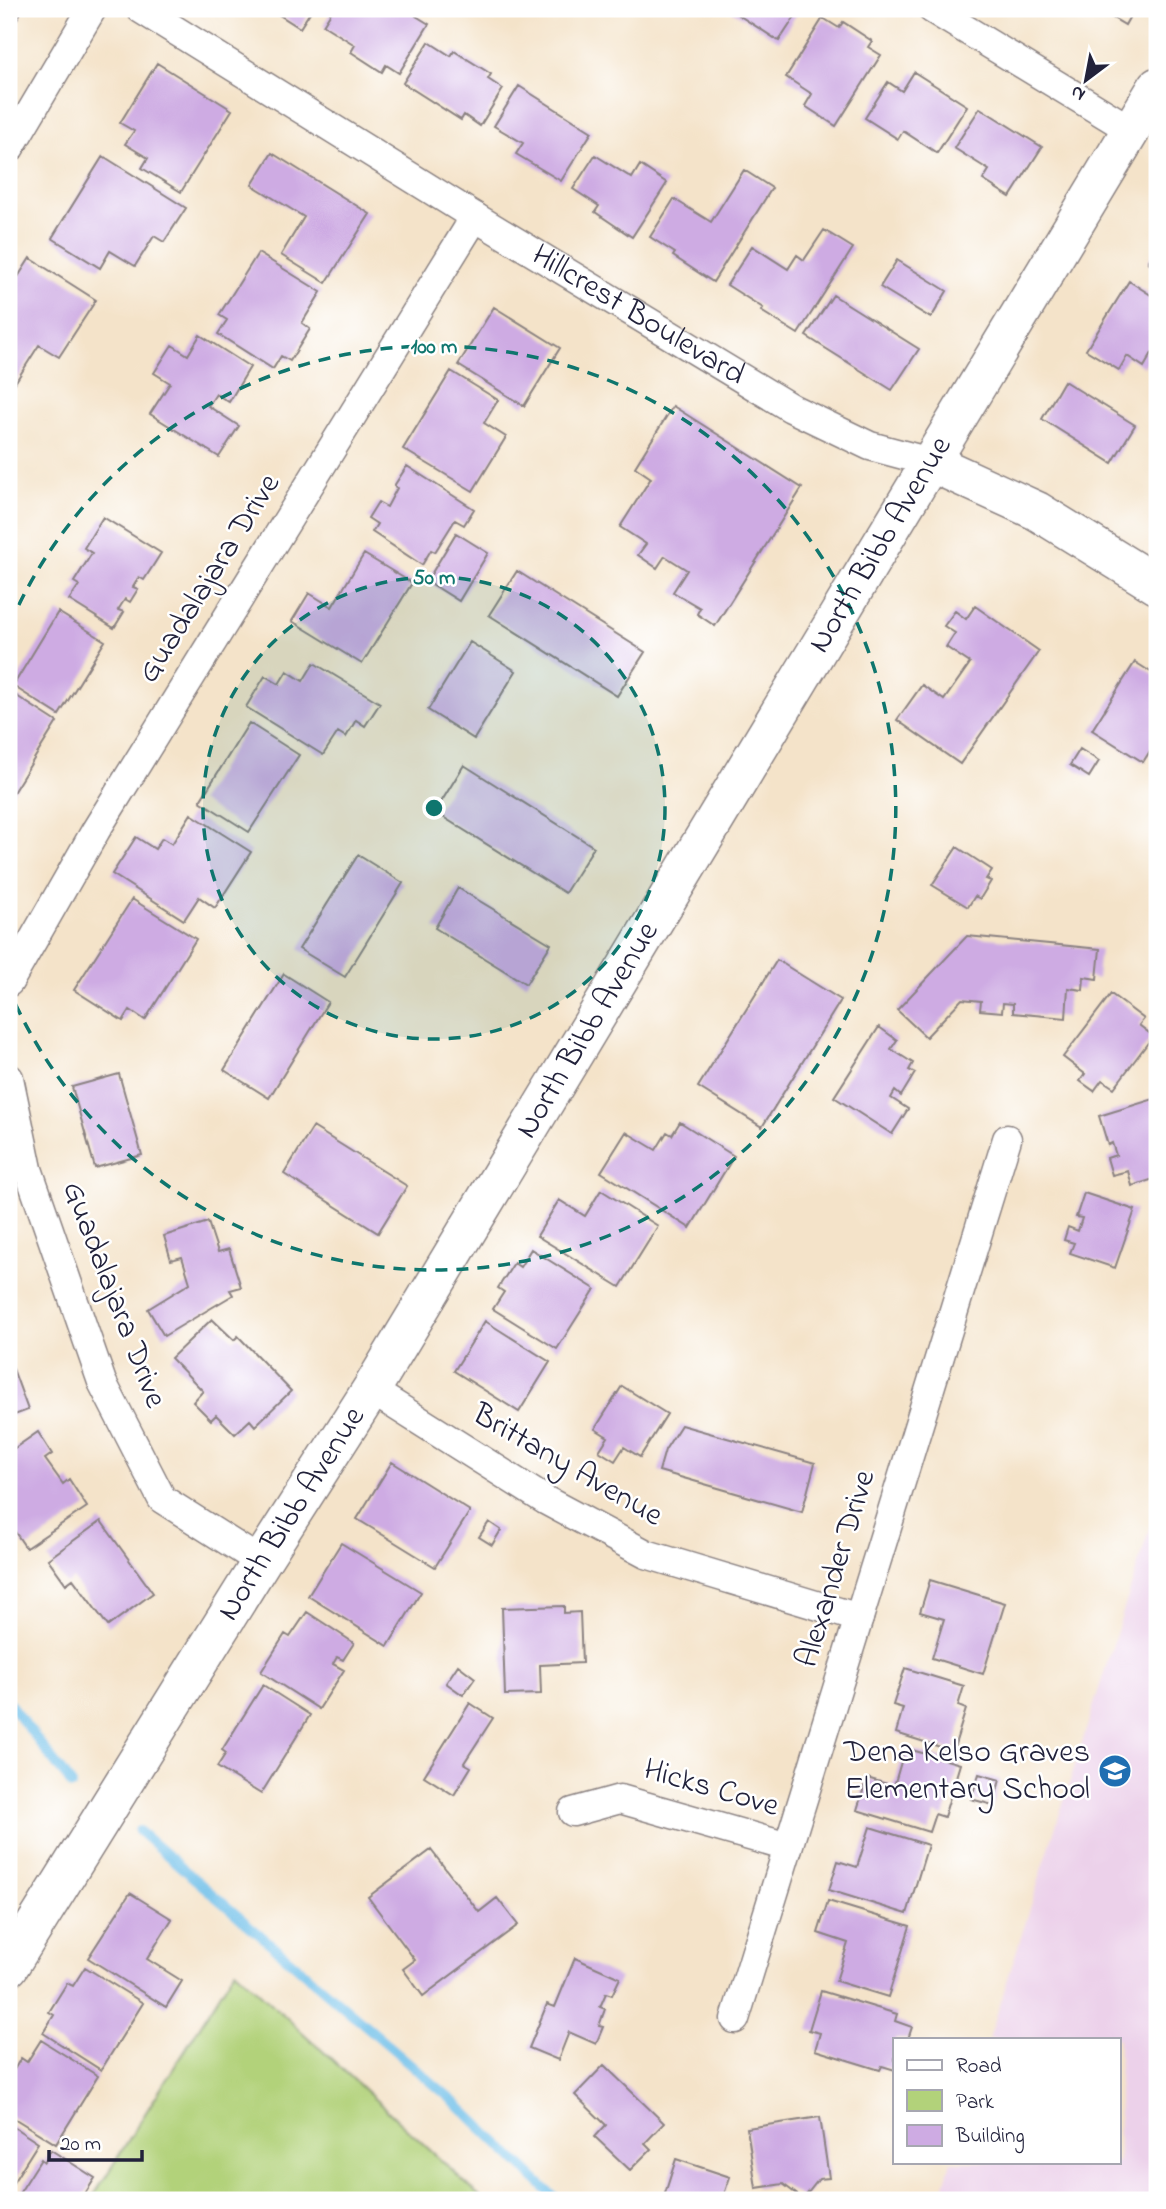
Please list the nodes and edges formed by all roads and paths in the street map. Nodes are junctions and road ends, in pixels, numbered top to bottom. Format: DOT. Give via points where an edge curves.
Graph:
graph roads {
  1 [pos="92,9"];
  2 [pos="141,9"];
  3 [pos="932,9"];
  4 [pos="1157,87"];
  5 [pos="1131,130"];
  6 [pos="9,149"];
  7 [pos="475,217"];
  8 [pos="930,461"];
  9 [pos="1157,585"];
  10 [pos="9,982"];
  11 [pos="9,1078"];
  12 [pos="1007,1139"];
  13 [pos="371,1390"];
  14 [pos="261,1562"];
  15 [pos="859,1618"];
  16 [pos="573,1812"];
  17 [pos="788,1847"];
  18 [pos="9,1967"];
  19 [pos="735,2019"];
  1 -- 6 [label="street"];
  2 -- 7 [label="street, Hillcrest Boulevard"];
  3 -- 5 [label="street"];
  4 -- 5 [label="main road, North Bibb Avenue"];
  5 -- 8 [label="main road, North Bibb Avenue"];
  7 -- 8 [label="street, Hillcrest Boulevard" via="791,408 870,446"];
  7 -- 10 [label="street, Guadalajara Drive" via="96,830"];
  8 -- 9 [label="main road, Hillcrest Boulevard" via="1037,511"];
  8 -- 13 [label="main road, North Bibb Avenue"];
  11 -- 14 [label="street, Guadalajara Drive" via="28,1169 102,1382 162,1499"];
  12 -- 15 [label="street, Alexander Drive"];
  13 -- 14 [label="main road, North Bibb Avenue"];
  13 -- 15 [label="street, Brittany Avenue" via="545,1500 646,1554"];
  14 -- 18 [label="main road, North Bibb Avenue"];
  15 -- 17 [label="street, Alexander Drive"];
  16 -- 17 [label="street, Hicks Cove" via="620,1799"];
  17 -- 19 [label="street, Alexander Drive"];
}
